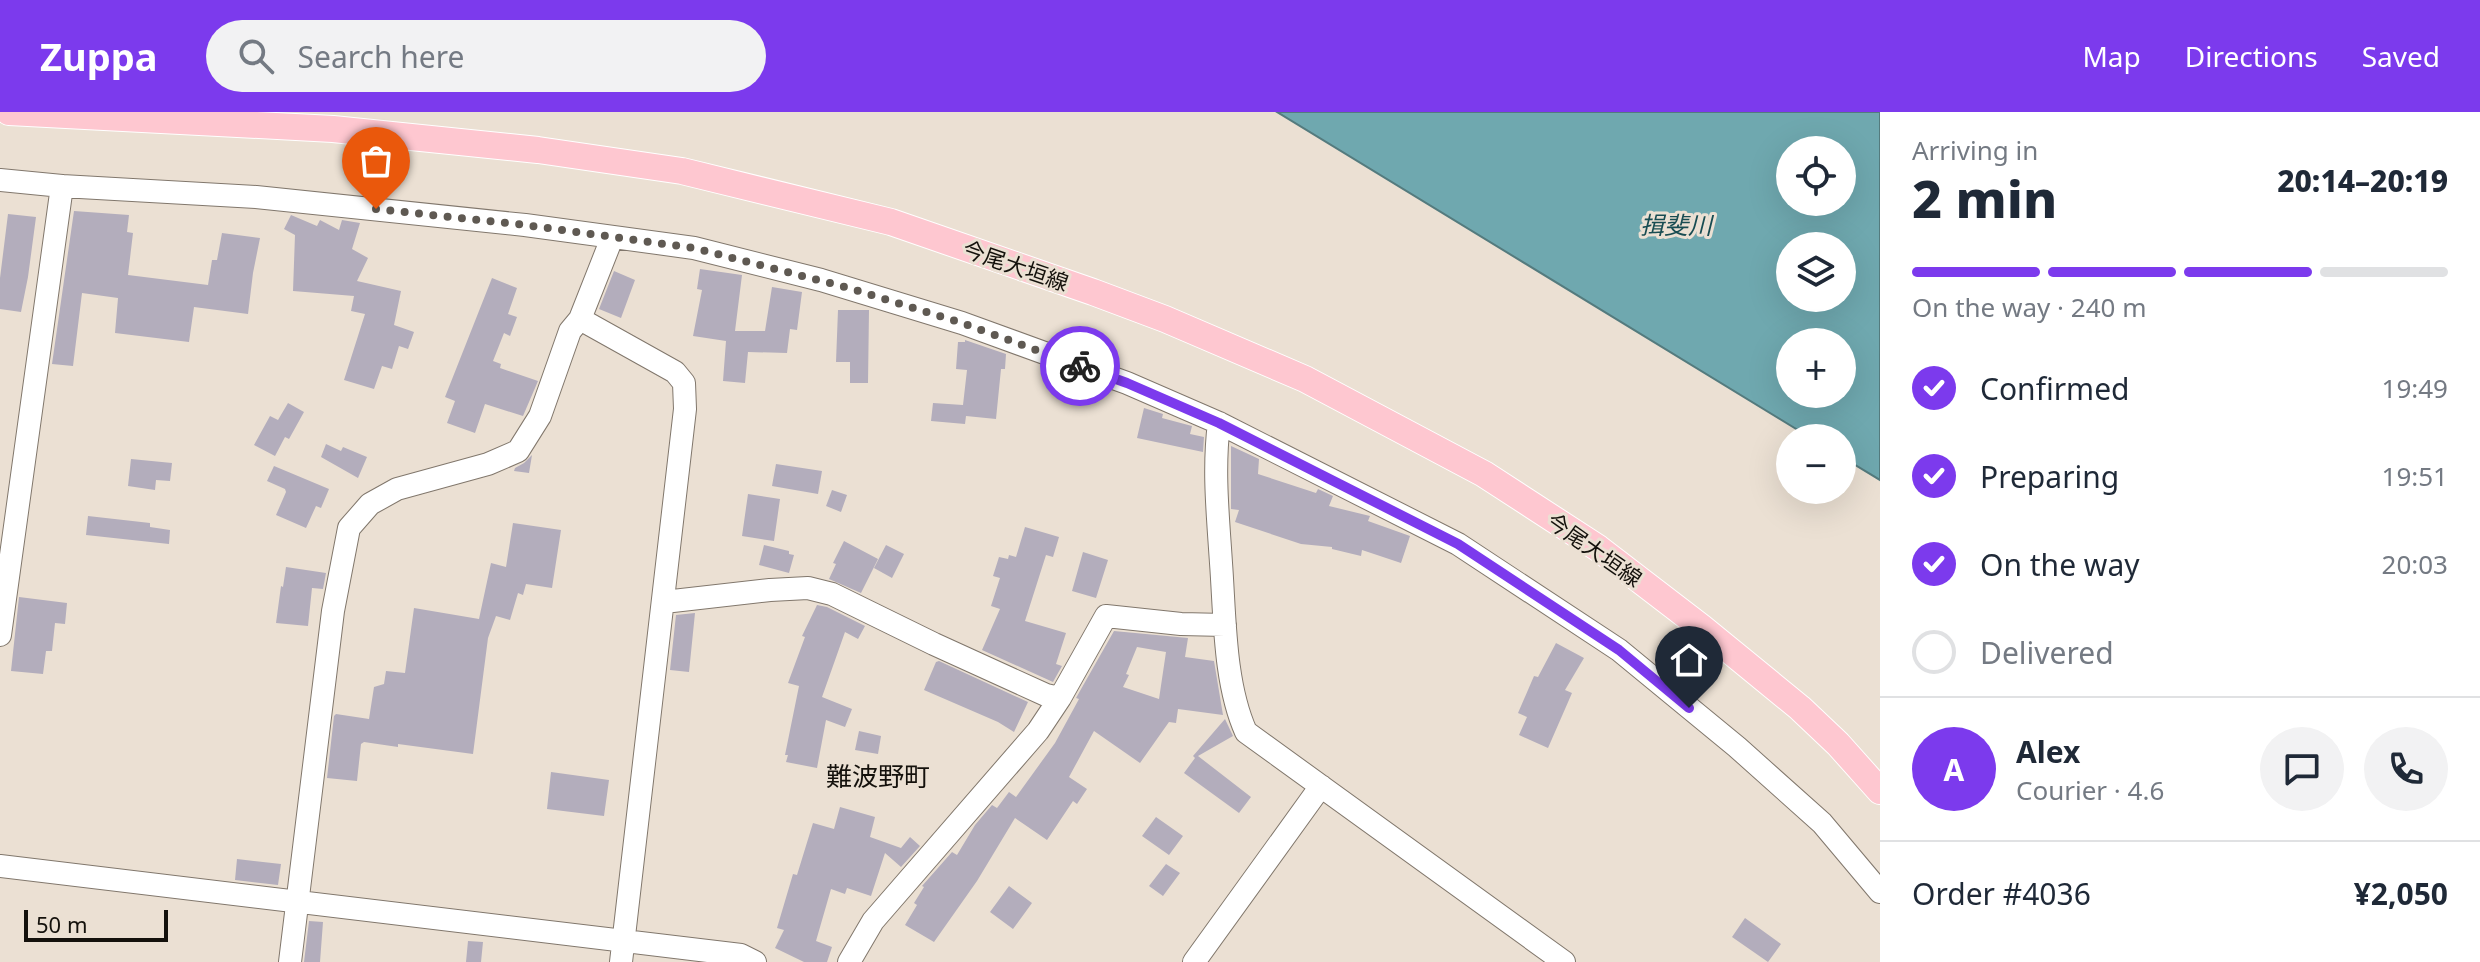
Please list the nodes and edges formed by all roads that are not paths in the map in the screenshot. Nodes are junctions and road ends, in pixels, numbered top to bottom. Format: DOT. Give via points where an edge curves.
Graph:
graph roads {
  1 [pos="9,112"];
  2 [pos="0,180"];
  3 [pos="62,186"];
  4 [pos="612,238"];
  5 [pos="580,319"];
  6 [pos="1219,423"];
  7 [pos="664,602"];
  8 [pos="1225,625"];
  9 [pos="0,635"];
  10 [pos="1060,698"];
  11 [pos="1321,786"];
  12 [pos="1880,791"];
  13 [pos="0,866"];
  14 [pos="1877,888"];
  15 [pos="297,902"];
  16 [pos="1880,909"];
  17 [pos="622,951"];
  18 [pos="290,962"];
  19 [pos="755,962"];
  20 [pos="849,962"];
  21 [pos="1194,962"];
  22 [pos="1564,962"];
  1 -- 12 [label="main road, 今尾大垣線" via="333,129 682,171 891,222 1093,292 1305,379 1484,474 1598,548 1701,627 1800,708"];
  2 -- 3 [label="street"];
  3 -- 4 [label="street" via="256,197"];
  3 -- 9 [label="street"];
  4 -- 5 [label="street"];
  4 -- 6 [label="street" via="694,248 849,288 1127,383"];
  5 -- 7 [label="street" via="675,372 684,383"];
  5 -- 15 [label="street" via="570,331 540,416 518,451 397,489 370,504 349,528 333,611"];
  6 -- 8 [label="street" via="1214,457"];
  6 -- 14 [label="street" via="1458,544 1619,650 1822,823"];
  7 -- 10 [label="street" via="808,588 832,594"];
  7 -- 17 [label="street"];
  8 -- 10 [label="street" via="1106,616"];
  8 -- 11 [label="street" via="1238,714 1246,732"];
  10 -- 20 [label="street" via="1038,731 873,921"];
  11 -- 21 [label="street"];
  11 -- 22 [label="street"];
  13 -- 15 [label="street"];
  14 -- 16 [label="street"];
  15 -- 17 [label="street"];
  15 -- 18 [label="street"];
  17 -- 19 [label="street" via="741,955"];
}
